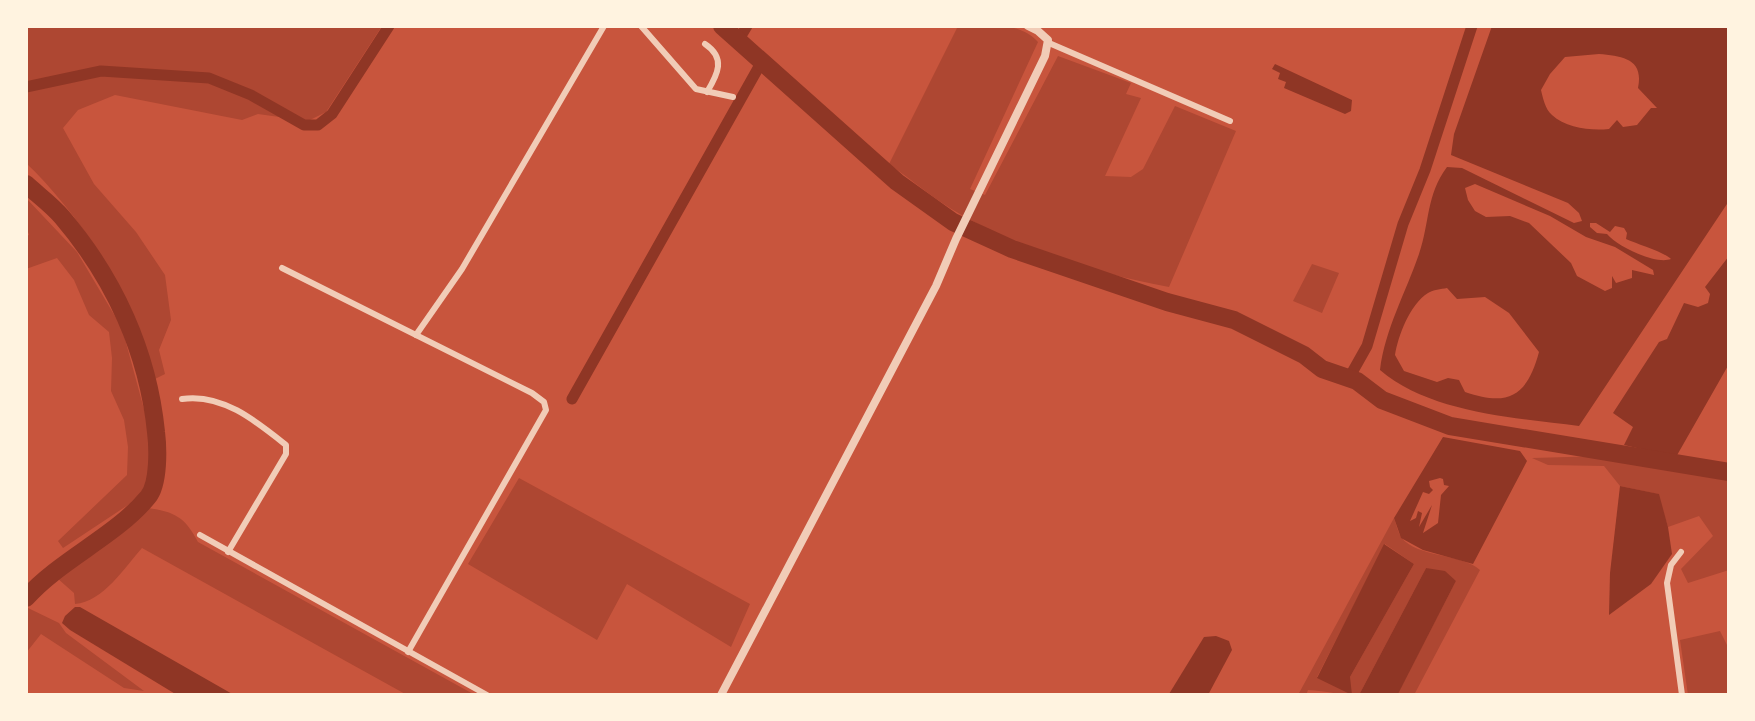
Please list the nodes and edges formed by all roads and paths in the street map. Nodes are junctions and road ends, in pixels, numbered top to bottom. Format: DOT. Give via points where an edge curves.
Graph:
graph roads {
  1 [pos="604,26"];
  2 [pos="641,26"];
  3 [pos="1028,26"];
  4 [pos="1049,43"];
  5 [pos="705,44"];
  6 [pos="707,92"];
  7 [pos="733,97"];
  8 [pos="1230,121"];
  9 [pos="282,268"];
  10 [pos="416,335"];
  11 [pos="182,399"];
  12 [pos="200,535"];
  13 [pos="228,552"];
  14 [pos="1681,552"];
  15 [pos="408,652"];
  16 [pos="487,695"];
  17 [pos="721,695"];
  18 [pos="1682,695"];
  1 -- 10 [label="street" via="462,269"];
  2 -- 6 [label="street" via="688,82"];
  3 -- 4 [label="street"];
  4 -- 8 [label="street"];
  4 -- 17 [label="street" via="936,286"];
  5 -- 6 [label="street" via="719,64"];
  6 -- 7 [label="street"];
  9 -- 10 [label="street"];
  10 -- 15 [label="street" via="541,398 546,410"];
  11 -- 13 [label="street" via="209,399 243,413 286,445 286,454"];
  12 -- 13 [label="street"];
  13 -- 15 [label="street"];
  14 -- 18 [label="street" via="1667,583"];
  15 -- 16 [label="street"];
}
